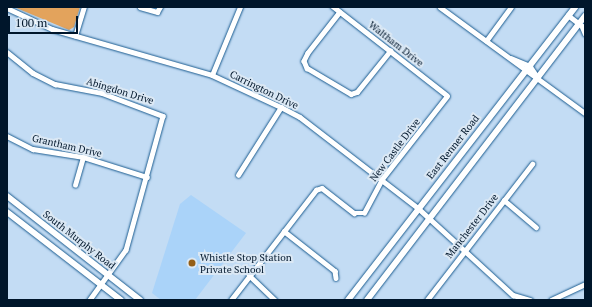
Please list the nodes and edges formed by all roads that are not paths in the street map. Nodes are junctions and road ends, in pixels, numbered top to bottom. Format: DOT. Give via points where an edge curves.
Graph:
graph roads {
  1 [pos="84,7"];
  2 [pos="140,7"];
  3 [pos="160,7"];
  4 [pos="240,7"];
  5 [pos="333,7"];
  6 [pos="440,7"];
  7 [pos="511,7"];
  8 [pos="574,7"];
  9 [pos="7,8"];
  10 [pos="340,12"];
  11 [pos="568,15"];
  12 [pos="585,16"];
  13 [pos="582,25"];
  14 [pos="585,33"];
  15 [pos="75,36"];
  16 [pos="486,41"];
  17 [pos="390,51"];
  18 [pos="7,52"];
  19 [pos="510,58"];
  20 [pos="530,66"];
  21 [pos="525,72"];
  22 [pos="212,76"];
  23 [pos="538,78"];
  24 [pos="448,96"];
  25 [pos="281,107"];
  26 [pos="585,113"];
  27 [pos="7,136"];
  28 [pos="83,158"];
  29 [pos="532,164"];
  30 [pos="238,175"];
  31 [pos="147,177"];
  32 [pos="382,179"];
  33 [pos="75,185"];
  34 [pos="7,196"];
  35 [pos="504,200"];
  36 [pos="418,208"];
  37 [pos="7,212"];
  38 [pos="430,218"];
  39 [pos="536,227"];
  40 [pos="284,231"];
  41 [pos="464,252"];
  42 [pos="249,275"];
  43 [pos="109,276"];
  44 [pos="336,278"];
  45 [pos="585,284"];
  46 [pos="102,285"];
  47 [pos="513,295"];
  48 [pos="90,300"];
  49 [pos="121,300"];
  50 [pos="140,300"];
  51 [pos="231,300"];
  52 [pos="275,300"];
  53 [pos="348,300"];
  54 [pos="367,300"];
  55 [pos="427,300"];
  56 [pos="510,300"];
  57 [pos="530,300"];
  58 [pos="551,300"];
  1 -- 15 [label="street"];
  2 -- 3 [label="street" via="157,12"];
  4 -- 22 [label="street"];
  5 -- 10 [label="street, Waltham Drive"];
  6 -- 16 [label="street"];
  7 -- 16 [label="street"];
  8 -- 11 [label="main road, East Renner Road"];
  9 -- 15 [label="street, Carrington Drive"];
  10 -- 17 [label="street, Waltham Drive"];
  10 -- 17 [label="street" via="308,53 304,61 307,68 351,94 357,92"];
  11 -- 13 [label="street"];
  11 -- 20 [label="main road, East Renner Road"];
  12 -- 13 [label="main road"];
  13 -- 14 [label="street"];
  13 -- 23 [label="main road"];
  15 -- 22 [label="street, Carrington Drive"];
  16 -- 19 [label="street"];
  17 -- 24 [label="street, Waltham Drive"];
  18 -- 31 [label="street, Abingdon Drive" via="33,73 56,84 102,93 161,114 163,125"];
  19 -- 20 [label="street"];
  19 -- 21 [label="street"];
  20 -- 21 [label="main road, East Renner Road"];
  20 -- 23 [label="street"];
  21 -- 23 [label="street"];
  21 -- 36 [label="main road, East Renner Road"];
  22 -- 25 [label="street, Carrington Drive"];
  23 -- 26 [label="street"];
  23 -- 38 [label="main road"];
  24 -- 32 [label="street, New Castle Drive"];
  25 -- 30 [label="street"];
  25 -- 32 [label="street, Carrington Drive"];
  27 -- 28 [label="street, Grantham Drive" via="33,149"];
  28 -- 31 [label="street, Grantham Drive"];
  28 -- 33 [label="street"];
  29 -- 35 [label="street, Manchester Drive"];
  31 -- 43 [label="street, Abingdon Drive" via="126,250"];
  32 -- 36 [label="street, Carrington Drive"];
  32 -- 40 [label="street, New Castle Drive" via="361,215 322,188 316,190"];
  34 -- 43 [label="main road, South Murphy Road"];
  35 -- 39 [label="street"];
  35 -- 41 [label="street, Manchester Drive"];
  36 -- 38 [label="street, Carrington Drive"];
  36 -- 53 [label="main road, East Renner Road"];
  37 -- 46 [label="main road"];
  38 -- 41 [label="street, Carrington Drive"];
  38 -- 54 [label="main road"];
  40 -- 42 [label="street, New Castle Drive"];
  40 -- 44 [label="street" via="335,271"];
  41 -- 47 [label="street, Carrington Drive"];
  41 -- 55 [label="street, Manchester Drive"];
  42 -- 51 [label="street, New Castle Drive"];
  42 -- 52 [label="street"];
  43 -- 46 [label="street, Abingdon Drive"];
  43 -- 50 [label="main road, South Murphy Road"];
  45 -- 58 [label="street"];
  46 -- 48 [label="street, Abingdon Drive"];
  46 -- 49 [label="main road"];
  47 -- 56 [label="street"];
  47 -- 57 [label="street, Carrington Drive"];
}
